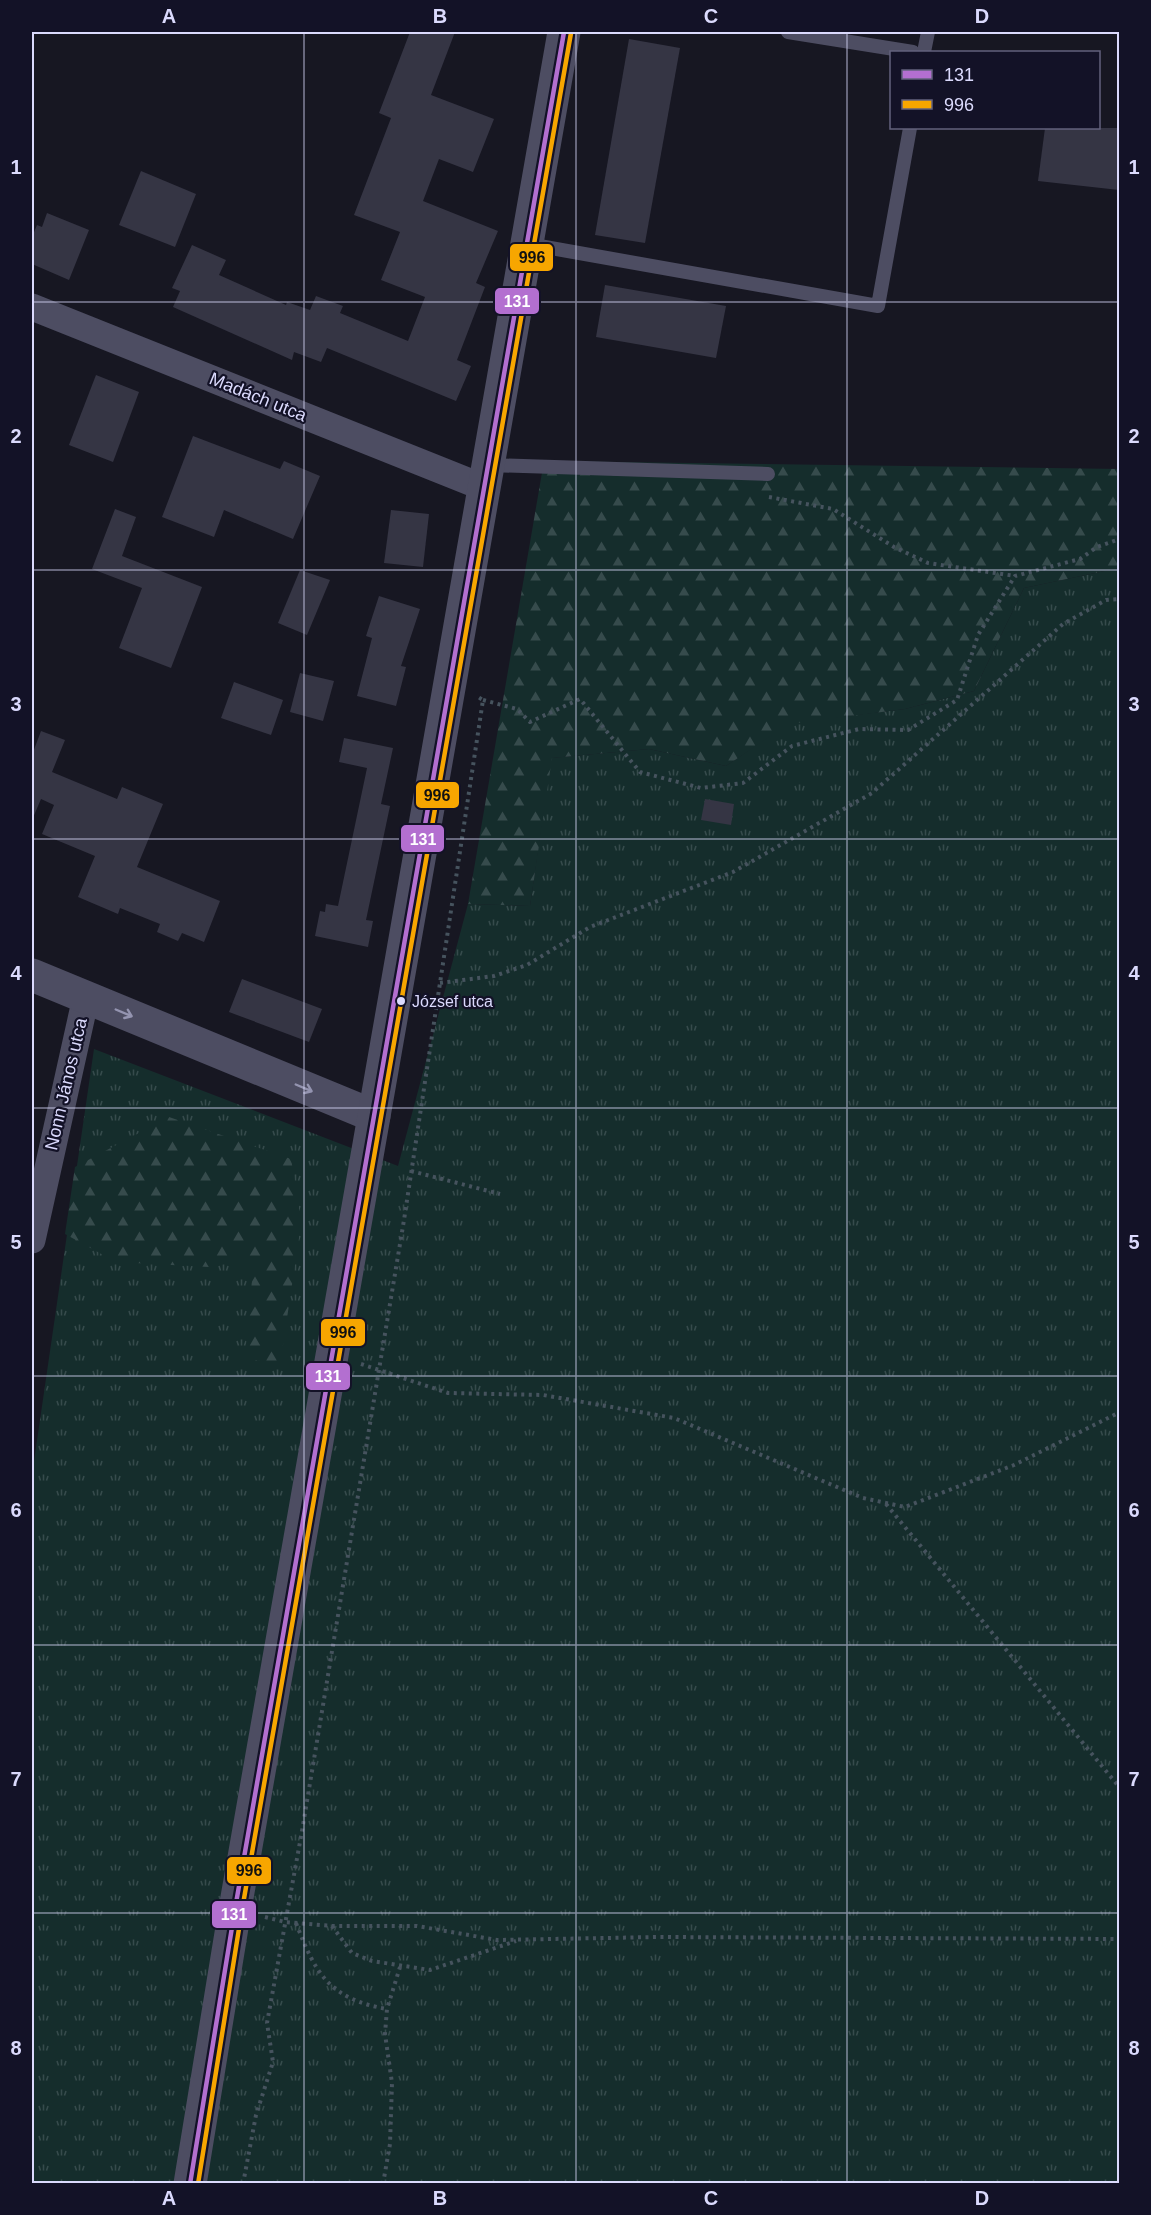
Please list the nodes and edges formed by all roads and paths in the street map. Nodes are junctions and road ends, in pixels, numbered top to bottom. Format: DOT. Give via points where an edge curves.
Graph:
graph roads {
  1 [pos="564,32"];
  2 [pos="788,32"];
  3 [pos="928,32"];
  4 [pos="907,51"];
  5 [pos="924,51"];
  6 [pos="910,129"];
  7 [pos="528,244"];
  8 [pos="32,307"];
  9 [pos="734,473"];
  10 [pos="768,474"];
  11 [pos="487,477"];
  12 [pos="1119,539"];
  13 [pos="1015,576"];
  14 [pos="1119,599"];
  15 [pos="450,684"];
  16 [pos="483,700"];
  17 [pos="32,975"];
  18 [pos="440,983"];
  19 [pos="86,997"];
  20 [pos="374,1116"];
  21 [pos="411,1171"];
  22 [pos="500,1194"];
  23 [pos="32,1240"];
  24 [pos="332,1355"];
  25 [pos="377,1368"];
  26 [pos="1119,1412"];
  27 [pos="885,1503"];
  28 [pos="1119,1788"];
  29 [pos="235,1909"];
  30 [pos="285,1922"];
  31 [pos="296,1923"];
  32 [pos="332,1926"];
  33 [pos="1119,1939"];
  34 [pos="519,1940"];
  35 [pos="400,1967"];
  36 [pos="387,2009"];
  37 [pos="190,2184"];
  38 [pos="243,2184"];
  39 [pos="383,2184"];
  1 -- 7 [label="street"];
  2 -- 4 [label="lane"];
  3 -- 5 [label="lane"];
  6 -- 7 [label="lane" via="878,306"];
  7 -- 11 [label="street"];
  8 -- 11 [label="street, Madách utca"];
  9 -- 10 [label="lane"];
  9 -- 11 [label="lane"];
  9 -- 13 [label="path" via="767,496 833,509 894,547 928,562"];
  11 -- 15 [label="street"];
  12 -- 13 [label="path" via="1080,559"];
  13 -- 16 [label="path" via="978,635 957,700 908,730 860,729 792,746 743,783 700,788 640,772 580,699 530,722 517,709"];
  14 -- 18 [label="path" via="1106,600 1063,624 872,793 734,872 590,927 527,965 494,976"];
  15 -- 16 [label="path"];
  15 -- 20 [label="street"];
  16 -- 18 [label="path"];
  17 -- 19 [label="street"];
  18 -- 21 [label="path"];
  19 -- 20 [label="street, one-way"];
  19 -- 23 [label="street, Nonn János utca"];
  20 -- 24 [label="street"];
  21 -- 22 [label="path"];
  21 -- 25 [label="path"];
  24 -- 25 [label="path"];
  24 -- 29 [label="street"];
  25 -- 27 [label="path" via="448,1392 543,1395 674,1418 863,1498"];
  25 -- 30 [label="path"];
  26 -- 27 [label="path" via="1014,1466 904,1507"];
  27 -- 28 [label="path"];
  29 -- 30 [label="path"];
  29 -- 37 [label="street"];
  30 -- 31 [label="path"];
  30 -- 38 [label="path" via="267,2023 273,2062 255,2115"];
  31 -- 32 [label="path"];
  31 -- 36 [label="path" via="326,1981 345,1998"];
  32 -- 34 [label="path" via="417,1926"];
  32 -- 35 [label="path" via="352,1953"];
  33 -- 34 [label="path"];
  34 -- 35 [label="path" via="430,1970"];
  35 -- 36 [label="path"];
  36 -- 39 [label="path" via="385,2034 392,2083 390,2144"];
}
